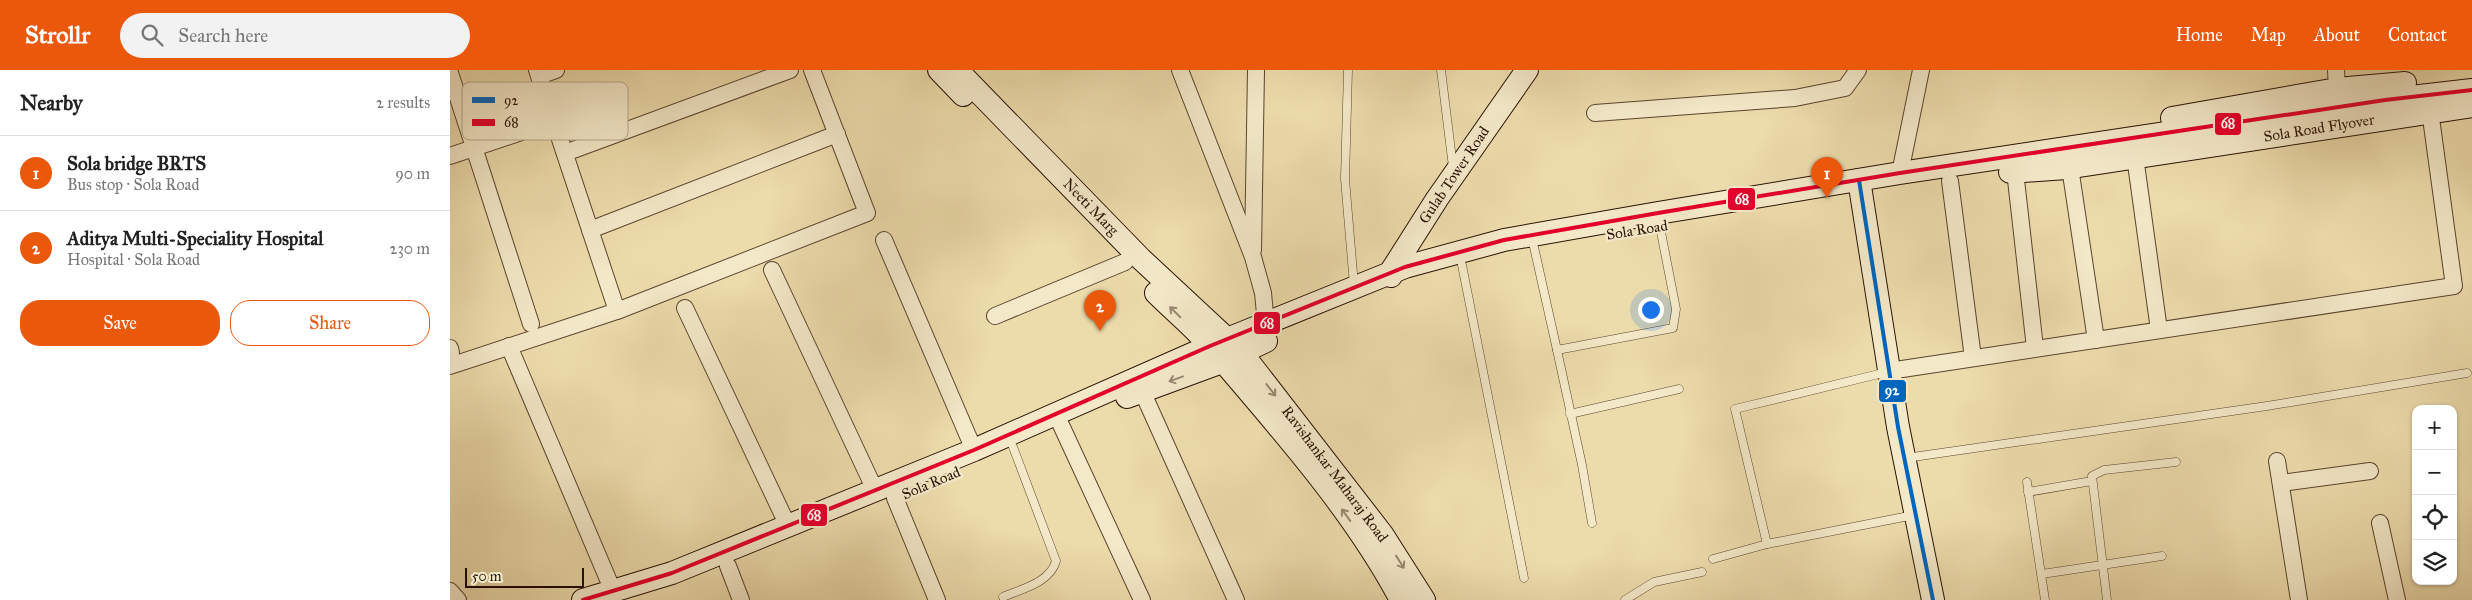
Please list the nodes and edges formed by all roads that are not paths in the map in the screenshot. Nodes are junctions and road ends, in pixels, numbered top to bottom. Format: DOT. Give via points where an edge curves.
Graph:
graph roads {
  1 [pos="556,70"];
  2 [pos="790,70"];
  3 [pos="812,70"];
  4 [pos="939,70"];
  5 [pos="957,70"];
  6 [pos="1180,70"];
  7 [pos="1256,70"];
  8 [pos="1348,70"];
  9 [pos="1441,70"];
  10 [pos="1527,70"];
  11 [pos="1541,70"];
  12 [pos="1858,70"];
  13 [pos="1921,70"];
  14 [pos="450,73"];
  15 [pos="538,73"];
  16 [pos="2472,77"];
  17 [pos="2337,80"];
  18 [pos="2472,90"];
  19 [pos="2472,106"];
  20 [pos="462,109"];
  21 [pos="1595,113"];
  22 [pos="2472,114"];
  23 [pos="2431,118"];
  24 [pos="628,130"];
  25 [pos="837,134"];
  26 [pos="473,140"];
  27 [pos="496,140"];
  28 [pos="561,140"];
  29 [pos="600,140"];
  30 [pos="475,147"];
  31 [pos="565,153"];
  32 [pos="450,156"];
  33 [pos="2060,163"];
  34 [pos="2136,164"];
  35 [pos="2015,171"];
  36 [pos="1454,174"];
  37 [pos="1900,174"];
  38 [pos="1950,181"];
  39 [pos="1860,188"];
  40 [pos="1660,226"];
  41 [pos="590,230"];
  42 [pos="884,240"];
  43 [pos="1534,247"];
  44 [pos="1253,257"];
  45 [pos="1125,262"];
  46 [pos="1462,265"];
  47 [pos="772,270"];
  48 [pos="1400,276"];
  49 [pos="1354,287"];
  50 [pos="685,308"];
  51 [pos="617,311"];
  52 [pos="995,316"];
  53 [pos="531,324"];
  54 [pos="1266,324"];
  55 [pos="2159,330"];
  56 [pos="2096,340"];
  57 [pos="509,346"];
  58 [pos="2034,348"];
  59 [pos="1226,350"];
  60 [pos="1556,350"];
  61 [pos="450,356"];
  62 [pos="1973,358"];
  63 [pos="1889,371"];
  64 [pos="2467,373"];
  65 [pos="1679,389"];
  66 [pos="1142,391"];
  67 [pos="1570,414"];
  68 [pos="1061,426"];
  69 [pos="1013,447"];
  70 [pos="974,450"];
  71 [pos="1904,458"];
  72 [pos="2277,461"];
  73 [pos="2176,462"];
  74 [pos="2370,471"];
  75 [pos="2092,481"];
  76 [pos="2027,482"];
  77 [pos="2281,482"];
  78 [pos="2028,492"];
  79 [pos="885,494"];
  80 [pos="1916,515"];
  81 [pos="2380,523"];
  82 [pos="1592,524"];
  83 [pos="788,526"];
  84 [pos="1766,544"];
  85 [pos="2162,556"];
  86 [pos="1714,559"];
  87 [pos="2102,565"];
  88 [pos="728,566"];
  89 [pos="1702,572"];
  90 [pos="2042,574"];
  91 [pos="1524,578"];
  92 [pos="450,591"];
  93 [pos="613,591"];
  94 [pos="1002,597"];
  95 [pos="458,600"];
  96 [pos="583,600"];
  97 [pos="637,600"];
  98 [pos="741,600"];
  99 [pos="936,600"];
  100 [pos="1142,600"];
  101 [pos="1236,600"];
  102 [pos="1401,600"];
  103 [pos="1424,600"];
  104 [pos="1625,600"];
  105 [pos="1933,600"];
  106 [pos="2046,600"];
  107 [pos="2107,600"];
  108 [pos="2299,600"];
  109 [pos="2397,600"];
  1 -- 15 [label="street"];
  2 -- 24 [label="street"];
  3 -- 25 [label="street"];
  4 -- 45 [label="main road"];
  5 -- 59 [label="main road, Neeti Marg"];
  6 -- 44 [label="street"];
  7 -- 44 [label="street"];
  8 -- 49 [label="lane" via="1345,178"];
  9 -- 36 [label="lane"];
  10 -- 36 [label="main road, Gulab Tower Road"];
  11 -- 48 [label="main road"];
  12 -- 21 [label="street" via="1845,88 1795,98"];
  13 -- 37 [label="street"];
  14 -- 20 [label="street"];
  16 -- 17 [label="main road"];
  17 -- 33 [label="main road" via="2068,136"];
  18 -- 33 [label="main road, Sola Road Flyover" via="2385,100"];
  19 -- 33 [label="main road, Sola Road Flyover"];
  22 -- 23 [label="main road"];
  23 -- 34 [label="main road"];
  23 -- 55 [label="street" via="2454,286"];
  25 -- 41 [label="street"];
  25 -- 51 [label="street" via="867,213"];
  26 -- 30 [label="street"];
  27 -- 30 [label="street"];
  28 -- 31 [label="street"];
  29 -- 31 [label="street"];
  30 -- 32 [label="street"];
  30 -- 53 [label="street"];
  31 -- 41 [label="street"];
  33 -- 34 [label="main road"];
  33 -- 35 [label="main road, Sola Road"];
  33 -- 37 [label="main road, Sola Road"];
  33 -- 56 [label="street"];
  34 -- 55 [label="street"];
  35 -- 38 [label="main road, Sola Road"];
  35 -- 58 [label="street"];
  36 -- 48 [label="main road, Gulab Tower Road"];
  37 -- 39 [label="main road, Sola Road"];
  38 -- 39 [label="main road, Sola Road"];
  38 -- 62 [label="street"];
  39 -- 40 [label="main road, Sola Road"];
  39 -- 48 [label="main road, Sola Road" via="1504,240"];
  39 -- 63 [label="main road"];
  40 -- 43 [label="main road, Sola Road"];
  40 -- 60 [label="lane" via="1676,309 1673,328"];
  41 -- 51 [label="street"];
  42 -- 70 [label="street"];
  43 -- 46 [label="main road, Sola Road"];
  43 -- 60 [label="lane"];
  44 -- 54 [label="street" via="1263,293"];
  45 -- 52 [label="street"];
  59 -- 45 [label="main road, one-way"];
  46 -- 48 [label="main road, Sola Road"];
  46 -- 91 [label="lane"];
  47 -- 79 [label="street"];
  48 -- 49 [label="main road, Sola Road"];
  48 -- 59 [label="main road, Sola Road"];
  49 -- 54 [label="main road, Sola Road"];
  50 -- 83 [label="street"];
  51 -- 57 [label="street"];
  54 -- 59 [label="main road, Sola Road"];
  55 -- 56 [label="street"];
  56 -- 58 [label="street"];
  57 -- 61 [label="street"];
  57 -- 93 [label="street"];
  58 -- 62 [label="street"];
  59 -- 66 [label="main road, Sola Road, one-way"];
  59 -- 70 [label="main road, Sola Road"];
  102 -- 59 [label="main road, Ravishankar Maharaj Road, one-way" via="1348,517"];
  59 -- 103 [label="main road, Ravishankar Maharaj Road, one-way" via="1382,534"];
  60 -- 67 [label="lane"];
  62 -- 63 [label="street"];
  63 -- 71 [label="main road"];
  63 -- 84 [label="lane" via="1735,409"];
  64 -- 71 [label="lane" via="2268,406"];
  65 -- 67 [label="lane"];
  66 -- 68 [label="main road, Sola Road"];
  66 -- 101 [label="street"];
  67 -- 82 [label="lane"];
  68 -- 69 [label="main road, Sola Road"];
  68 -- 100 [label="street"];
  69 -- 79 [label="main road, Sola Road"];
  69 -- 94 [label="lane" via="1056,562 1046,578"];
  70 -- 79 [label="main road, Sola Road"];
  71 -- 80 [label="main road"];
  72 -- 77 [label="street"];
  73 -- 75 [label="lane" via="2104,470 2092,476"];
  74 -- 77 [label="street"];
  75 -- 78 [label="lane"];
  75 -- 87 [label="lane"];
  76 -- 78 [label="lane"];
  77 -- 108 [label="street"];
  78 -- 90 [label="lane"];
  79 -- 83 [label="main road, Sola Road"];
  79 -- 88 [label="main road, Sola Road"];
  79 -- 99 [label="street"];
  80 -- 84 [label="lane"];
  80 -- 105 [label="main road"];
  81 -- 109 [label="street"];
  83 -- 93 [label="main road, Sola Road" via="672,573"];
  84 -- 86 [label="lane"];
  85 -- 87 [label="lane"];
  87 -- 90 [label="lane"];
  87 -- 107 [label="lane"];
  88 -- 97 [label="main road, Sola Road"];
  88 -- 98 [label="street"];
  89 -- 104 [label="lane" via="1654,582"];
  90 -- 106 [label="lane"];
  92 -- 95 [label="street"];
  93 -- 96 [label="main road, Sola Road"];
}
